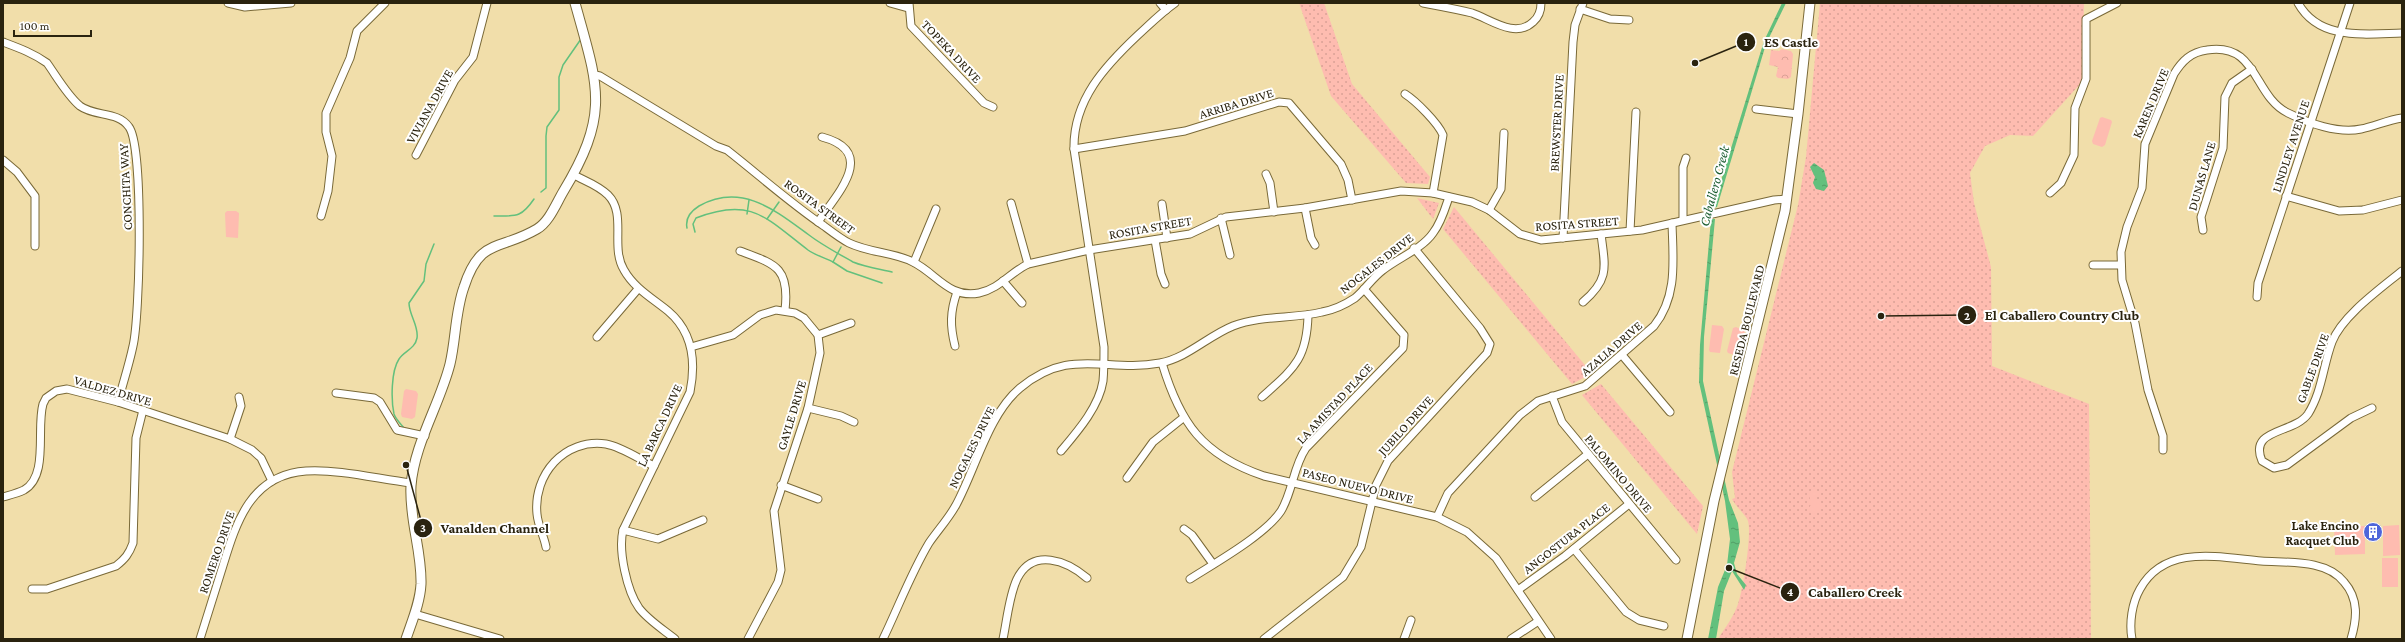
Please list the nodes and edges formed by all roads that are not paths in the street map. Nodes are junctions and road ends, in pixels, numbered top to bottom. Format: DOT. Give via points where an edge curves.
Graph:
graph roads {
  1 [pos="228,3"];
  2 [pos="291,3"];
  3 [pos="385,3"];
  4 [pos="487,3"];
  5 [pos="575,3"];
  6 [pos="890,3"];
  7 [pos="1160,3"];
  8 [pos="1175,3"];
  9 [pos="1423,3"];
  10 [pos="1541,3"];
  11 [pos="1810,3"];
  12 [pos="2117,3"];
  13 [pos="2298,3"];
  14 [pos="2350,3"];
  15 [pos="909,6"];
  16 [pos="1582,6"];
  17 [pos="1166,10"];
  18 [pos="1629,20"];
  19 [pos="2340,33"];
  20 [pos="2402,34"];
  21 [pos="3,42"];
  22 [pos="2252,69"];
  23 [pos="595,75"];
  24 [pos="1405,94"];
  25 [pos="993,107"];
  26 [pos="1756,109"];
  27 [pos="1636,112"];
  28 [pos="1798,114"];
  29 [pos="2402,118"];
  30 [pos="2311,122"];
  31 [pos="1504,133"];
  32 [pos="822,137"];
  33 [pos="1074,149"];
  34 [pos="416,155"];
  35 [pos="1686,158"];
  36 [pos="3,160"];
  37 [pos="1266,174"];
  38 [pos="574,175"];
  39 [pos="1433,193"];
  40 [pos="2050,193"];
  41 [pos="2286,196"];
  42 [pos="1449,197"];
  43 [pos="1787,199"];
  44 [pos="1352,200"];
  45 [pos="2402,200"];
  46 [pos="1012,203"];
  47 [pos="1162,204"];
  48 [pos="1305,208"];
  49 [pos="936,209"];
  50 [pos="1489,210"];
  51 [pos="1274,212"];
  52 [pos="321,216"];
  53 [pos="1220,218"];
  54 [pos="1683,220"];
  55 [pos="818,222"];
  56 [pos="1672,223"];
  57 [pos="2203,230"];
  58 [pos="1630,231"];
  59 [pos="1601,234"];
  60 [pos="1167,238"];
  61 [pos="1563,238"];
  62 [pos="1155,240"];
  63 [pos="1315,245"];
  64 [pos="35,246"];
  65 [pos="1414,248"];
  66 [pos="1089,250"];
  67 [pos="740,251"];
  68 [pos="1230,255"];
  69 [pos="914,262"];
  70 [pos="1028,264"];
  71 [pos="2121,265"];
  72 [pos="2093,266"];
  73 [pos="2402,271"];
  74 [pos="1003,281"];
  75 [pos="1165,284"];
  76 [pos="638,289"];
  77 [pos="1364,289"];
  78 [pos="957,292"];
  79 [pos="2257,296"];
  80 [pos="1583,302"];
  81 [pos="1022,304"];
  82 [pos="785,310"];
  83 [pos="1308,315"];
  84 [pos="851,324"];
  85 [pos="818,335"];
  86 [pos="597,337"];
  87 [pos="955,346"];
  88 [pos="691,347"];
  89 [pos="1622,355"];
  90 [pos="1104,363"];
  91 [pos="1162,363"];
  92 [pos="336,393"];
  93 [pos="1552,396"];
  94 [pos="239,397"];
  95 [pos="1262,397"];
  96 [pos="118,402"];
  97 [pos="808,408"];
  98 [pos="2372,408"];
  99 [pos="143,410"];
  100 [pos="1670,412"];
  101 [pos="1183,418"];
  102 [pos="854,422"];
  103 [pos="425,436"];
  104 [pos="230,439"];
  105 [pos="2163,450"];
  106 [pos="1061,451"];
  107 [pos="1588,454"];
  108 [pos="654,466"];
  109 [pos="1127,478"];
  110 [pos="272,481"];
  111 [pos="1292,482"];
  112 [pos="411,483"];
  113 [pos="781,485"];
  114 [pos="3,497"];
  115 [pos="1535,497"];
  116 [pos="818,499"];
  117 [pos="1371,501"];
  118 [pos="1629,504"];
  119 [pos="1437,517"];
  120 [pos="703,520"];
  121 [pos="1184,529"];
  122 [pos="623,530"];
  123 [pos="546,547"];
  124 [pos="1574,549"];
  125 [pos="1676,560"];
  126 [pos="1213,564"];
  127 [pos="1087,578"];
  128 [pos="1190,579"];
  129 [pos="32,589"];
  130 [pos="1518,590"];
  131 [pos="415,614"];
  132 [pos="1411,620"];
  133 [pos="1538,622"];
  134 [pos="1664,626"];
  135 [pos="200,639"];
  136 [pos="406,639"];
  137 [pos="500,639"];
  138 [pos="675,639"];
  139 [pos="748,639"];
  140 [pos="883,639"];
  141 [pos="1003,639"];
  142 [pos="1264,639"];
  143 [pos="1404,639"];
  144 [pos="1511,639"];
  145 [pos="1551,639"];
  146 [pos="1688,639"];
  147 [pos="2132,639"];
  148 [pos="2351,639"];
  1 -- 2 [label="street" via="246,6"];
  3 -- 52 [label="street" via="357,31 350,58 326,113 326,132 332,156 327,198"];
  4 -- 34 [label="street, VIVIANA DRIVE" via="473,57 454,80"];
  5 -- 23 [label="main road"];
  6 -- 15 [label="street"];
  7 -- 17 [label="street"];
  8 -- 17 [label="street"];
  9 -- 10 [label="street" via="1468,12 1513,28 1523,28 1537,18"];
  11 -- 28 [label="main road, RESEDA BOULEVARD"];
  12 -- 40 [label="street" via="2086,21 2085,83 2074,112 2074,155 2061,183"];
  13 -- 19 [label="street" via="2303,12 2315,23"];
  14 -- 19 [label="street, LINDLEY AVENUE"];
  15 -- 25 [label="street, TOPEKA DRIVE" via="911,26 984,103"];
  16 -- 18 [label="street, BREWSTER DRIVE" via="1610,19"];
  16 -- 61 [label="street, BREWSTER DRIVE" via="1575,25 1573,42"];
  17 -- 33 [label="street" via="1111,61 1098,77 1079,115 1074,132"];
  19 -- 20 [label="street"];
  19 -- 30 [label="street, LINDLEY AVENUE"];
  21 -- 96 [label="street, CONCHITA WAY" via="40,58 47,63 81,106 126,122 134,135 137,151 140,236 134,346"];
  22 -- 30 [label="street, KAREN DRIVE" via="2278,107"];
  22 -- 57 [label="street, DUNAS LANE" via="2232,83 2225,97 2223,148 2201,217"];
  22 -- 71 [label="street, KAREN DRIVE" via="2236,54 2214,49 2190,55 2180,64 2145,144 2142,188 2123,240"];
  23 -- 38 [label="main road" via="593,125"];
  23 -- 55 [label="street, ROSITA STREET" via="727,150"];
  24 -- 39 [label="street" via="1412,98 1443,135"];
  26 -- 28 [label="street"];
  27 -- 58 [label="street"];
  28 -- 43 [label="main road, RESEDA BOULEVARD"];
  29 -- 30 [label="street, KAREN DRIVE" via="2349,131"];
  30 -- 41 [label="street, LINDLEY AVENUE"];
  31 -- 50 [label="street" via="1501,189"];
  32 -- 55 [label="street" via="842,147 851,165 849,177"];
  33 -- 44 [label="street, ARRIBA DRIVE" via="1185,131 1279,102 1288,102 1341,164 1348,180"];
  33 -- 66 [label="street"];
  35 -- 54 [label="street" via="1683,167"];
  36 -- 64 [label="street" via="17,172 35,196"];
  37 -- 51 [label="street" via="1270,183"];
  38 -- 76 [label="street, LA BARCA DRIVE" via="598,187 608,195 617,209 617,251 623,269"];
  38 -- 103 [label="main road" via="542,226 487,249 471,267 460,304 450,364"];
  39 -- 42 [label="street, ROSITA STREET"];
  39 -- 44 [label="street, ROSITA STREET" via="1401,191"];
  41 -- 45 [label="street" via="2339,211 2363,210"];
  41 -- 79 [label="street, LINDLEY AVENUE" via="2258,283"];
  42 -- 50 [label="street, ROSITA STREET" via="1472,202"];
  42 -- 65 [label="street, NOGALES DRIVE" via="1434,232"];
  43 -- 54 [label="street, ROSITA STREET"];
  43 -- 146 [label="main road, RESEDA BOULEVARD" via="1776,254 1721,472"];
  44 -- 48 [label="street, ROSITA STREET"];
  46 -- 70 [label="street"];
  47 -- 60 [label="street"];
  48 -- 51 [label="street, ROSITA STREET"];
  48 -- 63 [label="street" via="1311,238"];
  49 -- 69 [label="street"];
  50 -- 61 [label="street, ROSITA STREET" via="1520,234 1532,239"];
  51 -- 53 [label="street, ROSITA STREET"];
  53 -- 60 [label="street, ROSITA STREET" via="1196,232"];
  53 -- 68 [label="street"];
  54 -- 56 [label="street, ROSITA STREET"];
  55 -- 69 [label="street, ROSITA STREET" via="848,243"];
  56 -- 58 [label="street, ROSITA STREET"];
  56 -- 89 [label="street, AZALIA DRIVE" via="1672,287 1669,300 1654,326"];
  58 -- 59 [label="street, ROSITA STREET"];
  59 -- 61 [label="street, ROSITA STREET"];
  59 -- 80 [label="street" via="1604,276 1595,291"];
  60 -- 62 [label="street, ROSITA STREET"];
  62 -- 66 [label="street, ROSITA STREET"];
  62 -- 75 [label="street"];
  65 -- 77 [label="street, NOGALES DRIVE" via="1381,271"];
  65 -- 117 [label="street, JUBILO DRIVE" via="1480,328 1490,344 1487,353 1388,461"];
  66 -- 70 [label="street, ROSITA STREET"];
  66 -- 90 [label="street" via="1104,347"];
  67 -- 82 [label="street" via="766,260 784,277 787,292"];
  69 -- 78 [label="street, ROSITA STREET" via="944,286"];
  70 -- 74 [label="street, ROSITA STREET"];
  71 -- 72 [label="street"];
  71 -- 105 [label="street, KAREN DRIVE" via="2122,280 2135,322 2148,390 2163,436"];
  73 -- 98 [label="street, GABLE DRIVE" via="2364,303 2339,330 2329,350 2317,397 2308,414 2297,424 2268,435 2262,440 2259,447 2262,461 2274,468 2287,465 2351,418"];
  74 -- 78 [label="street, ROSITA STREET" via="978,293"];
  74 -- 81 [label="street"];
  76 -- 86 [label="street"];
  76 -- 88 [label="street, LA BARCA DRIVE" via="669,312 680,324"];
  77 -- 83 [label="street, NOGALES DRIVE" via="1354,298 1325,312"];
  77 -- 111 [label="street, LA AMISTAD PLACE" via="1404,335 1404,346 1306,448 1297,464"];
  78 -- 87 [label="street" via="951,309 950,328"];
  82 -- 85 [label="street" via="804,318"];
  82 -- 88 [label="street" via="768,311 733,335"];
  83 -- 91 [label="street, NOGALES DRIVE" via="1250,320 1223,331 1185,354"];
  83 -- 95 [label="street" via="1303,354 1292,370"];
  84 -- 85 [label="street"];
  85 -- 97 [label="street, GAYLE DRIVE" via="820,353"];
  88 -- 108 [label="street, LA BARCA DRIVE" via="693,377 690,392"];
  89 -- 93 [label="street, AZALIA DRIVE" via="1585,386"];
  89 -- 100 [label="street"];
  90 -- 91 [label="street, NOGALES DRIVE"];
  90 -- 106 [label="street" via="1103,382 1094,405"];
  90 -- 140 [label="street, NOGALES DRIVE" via="1072,364 1050,370 1020,388 1006,402 996,418 956,506 924,552"];
  91 -- 101 [label="street, PASEO NUEVO DRIVE" via="1170,391"];
  92 -- 103 [label="street" via="374,398 380,402 397,430"];
  93 -- 107 [label="street, PALOMINO DRIVE" via="1562,422"];
  93 -- 119 [label="street, AZALIA DRIVE" via="1538,401 1520,415 1448,493"];
  94 -- 104 [label="street" via="241,406"];
  96 -- 99 [label="street, VALDEZ DRIVE"];
  96 -- 114 [label="street, VALDEZ DRIVE" via="67,389 59,390 46,398 41,411 37,474 24,490"];
  97 -- 102 [label="street"];
  97 -- 113 [label="street, GAYLE DRIVE"];
  99 -- 104 [label="street, VALDEZ DRIVE"];
  99 -- 129 [label="street" via="136,438 133,543 128,556 116,566 47,589"];
  101 -- 109 [label="street" via="1153,442"];
  101 -- 111 [label="street, PASEO NUEVO DRIVE" via="1210,448 1227,460 1264,476"];
  103 -- 112 [label="main road"];
  104 -- 110 [label="street, VALDEZ DRIVE" via="252,450 260,458"];
  107 -- 115 [label="street"];
  107 -- 118 [label="street, PALOMINO DRIVE"];
  108 -- 122 [label="street, LA BARCA DRIVE"];
  108 -- 123 [label="street" via="613,446 598,444 572,448 555,460 545,473 536,505 538,525"];
  110 -- 112 [label="street, ROMERO DRIVE" via="304,472 320,472"];
  110 -- 135 [label="street, ROMERO DRIVE" via="255,494 242,511 232,533"];
  111 -- 117 [label="street, PASEO NUEVO DRIVE"];
  111 -- 126 [label="street, LA AMISTAD PLACE" via="1286,501 1274,519"];
  112 -- 131 [label="main road" via="421,578"];
  113 -- 116 [label="street"];
  113 -- 139 [label="street, GAYLE DRIVE" via="774,511 780,570 778,582"];
  117 -- 119 [label="street, PASEO NUEVO DRIVE"];
  117 -- 142 [label="street, JUBILO DRIVE" via="1361,547 1343,576"];
  118 -- 124 [label="street, ANGOSTURA PLACE"];
  118 -- 125 [label="street, PALOMINO DRIVE"];
  119 -- 130 [label="street, PASEO NUEVO DRIVE" via="1467,532 1484,546"];
  120 -- 122 [label="street" via="658,539"];
  121 -- 126 [label="street" via="1192,535"];
  122 -- 138 [label="street, LA BARCA DRIVE" via="621,554 634,598 640,609"];
  124 -- 130 [label="street, ANGOSTURA PLACE"];
  124 -- 134 [label="street" via="1626,612 1639,620"];
  126 -- 128 [label="street, LA AMISTAD PLACE"];
  127 -- 141 [label="street" via="1060,561 1045,559 1027,566 1016,580"];
  130 -- 133 [label="street, PASEO NUEVO DRIVE"];
  131 -- 136 [label="main road"];
  131 -- 137 [label="street"];
  132 -- 143 [label="street"];
  133 -- 144 [label="street"];
  133 -- 145 [label="street, PASEO NUEVO DRIVE"];
  147 -- 148 [label="street" via="2133,602 2144,581 2168,561 2198,556 2310,564 2333,572 2344,582 2356,605 2357,618"];
}
